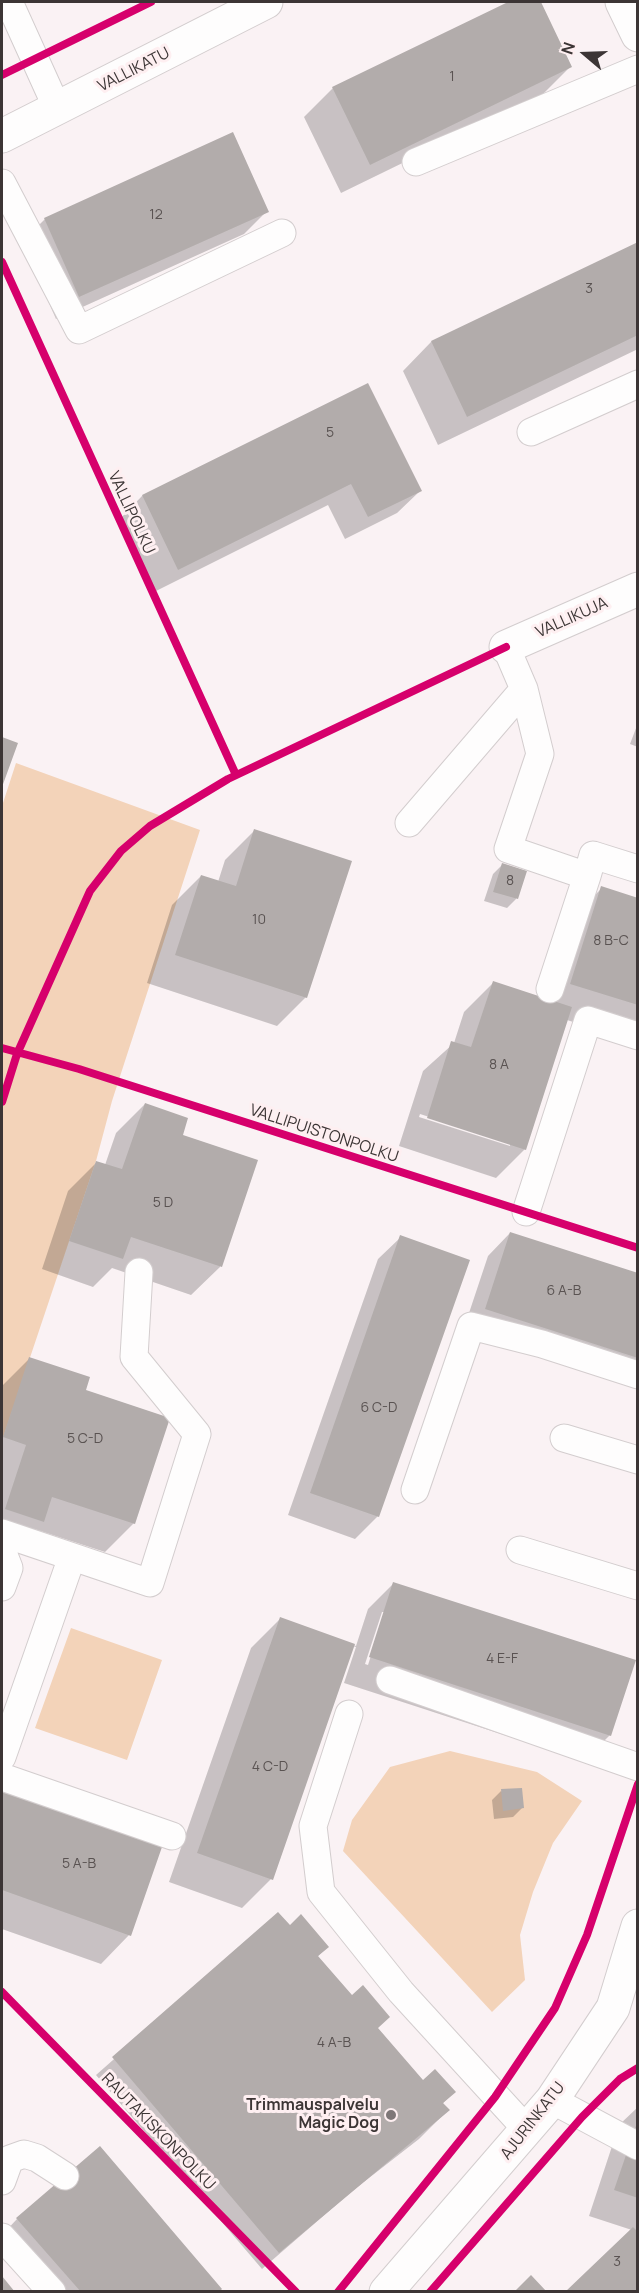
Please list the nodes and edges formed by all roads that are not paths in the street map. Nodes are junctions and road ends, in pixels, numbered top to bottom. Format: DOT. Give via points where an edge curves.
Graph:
graph roads {
  1 [pos="9,2"];
  2 [pos="266,2"];
  3 [pos="622,2"];
  4 [pos="638,35"];
  5 [pos="638,69"];
  6 [pos="57,108"];
  7 [pos="2,136"];
  8 [pos="416,162"];
  9 [pos="2,183"];
  10 [pos="282,233"];
  11 [pos="638,384"];
  12 [pos="531,432"];
  13 [pos="638,589"];
  14 [pos="506,647"];
  15 [pos="524,689"];
  16 [pos="409,823"];
  17 [pos="638,869"];
  18 [pos="587,876"];
  19 [pos="550,989"];
  20 [pos="638,1036"];
  21 [pos="525,1212"];
  22 [pos="139,1272"];
  23 [pos="638,1375"];
  24 [pos="564,1438"];
  25 [pos="638,1460"];
  26 [pos="415,1490"];
  27 [pos="2,1533"];
  28 [pos="2,1550"];
  29 [pos="520,1550"];
  30 [pos="72,1557"];
  31 [pos="638,1586"];
  32 [pos="2,1587"];
  33 [pos="390,1680"];
  34 [pos="349,1714"];
  35 [pos="2,1757"];
  36 [pos="638,1767"];
  37 [pos="2,1777"];
  38 [pos="172,1836"];
  39 [pos="638,1926"];
  40 [pos="625,2013"];
  41 [pos="552,2100"];
  42 [pos="528,2131"];
  43 [pos="638,2146"];
  44 [pos="65,2176"];
  45 [pos="2,2181"];
  46 [pos="2,2237"];
  47 [pos="52,2292"];
  48 [pos="386,2292"];
  1 -- 6 [label="lane"];
  2 -- 6 [label="street, VALLIKATU"];
  3 -- 4 [label="street"];
  5 -- 8 [label="lane"];
  6 -- 7 [label="street, VALLIKATU"];
  9 -- 10 [label="lane" via="79,330"];
  11 -- 12 [label="lane"];
  13 -- 14 [label="street, VALLIKUJA"];
  14 -- 15 [label="lane"];
  15 -- 16 [label="lane"];
  15 -- 18 [label="lane" via="540,754 508,849"];
  17 -- 18 [label="lane" via="593,855"];
  18 -- 19 [label="lane"];
  20 -- 21 [label="lane" via="588,1020"];
  22 -- 30 [label="lane" via="134,1357 197,1434 150,1583"];
  23 -- 26 [label="lane" via="471,1326"];
  24 -- 25 [label="lane"];
  27 -- 30 [label="lane"];
  28 -- 32 [label="lane" via="9,1568"];
  29 -- 31 [label="lane"];
  30 -- 35 [label="lane"];
  33 -- 36 [label="lane"];
  34 -- 42 [label="lane" via="313,1826 321,1892 401,1992"];
  37 -- 38 [label="lane"];
  39 -- 40 [label="street, AJURINKATU"];
  40 -- 41 [label="street, AJURINKATU"];
  41 -- 42 [label="street, AJURINKATU"];
  41 -- 43 [label="lane"];
  42 -- 48 [label="street, AJURINKATU"];
  44 -- 45 [label="lane" via="38,2158 24,2154 10,2159"];
  46 -- 47 [label="lane"];
}
